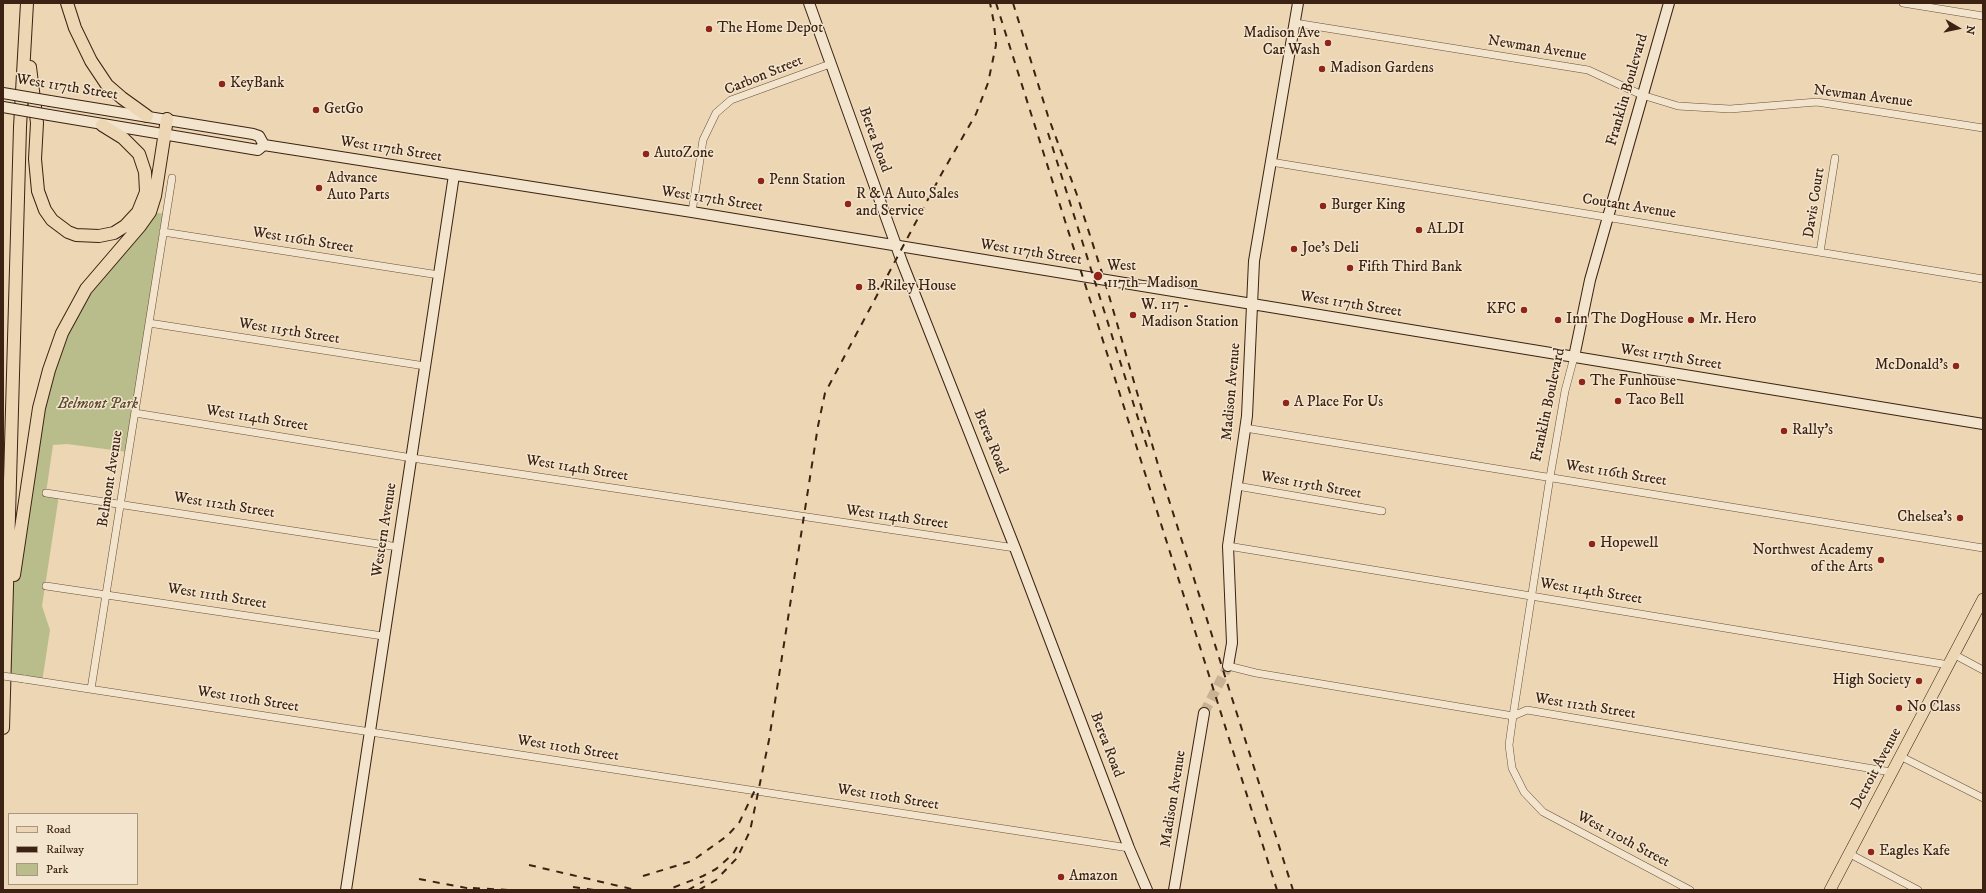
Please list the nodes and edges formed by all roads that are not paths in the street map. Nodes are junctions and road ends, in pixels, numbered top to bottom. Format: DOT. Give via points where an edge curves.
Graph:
graph roads {
  1 [pos="27,3"];
  2 [pos="66,3"];
  3 [pos="809,3"];
  4 [pos="1298,3"];
  5 [pos="1669,3"];
  6 [pos="1903,3"];
  7 [pos="1983,16"];
  8 [pos="1294,23"];
  9 [pos="26,32"];
  10 [pos="830,64"];
  11 [pos="3,93"];
  12 [pos="1642,95"];
  13 [pos="3,107"];
  14 [pos="147,116"];
  15 [pos="167,119"];
  16 [pos="102,124"];
  17 [pos="1983,128"];
  18 [pos="165,135"];
  19 [pos="264,145"];
  20 [pos="1835,158"];
  21 [pos="1271,162"];
  22 [pos="454,175"];
  23 [pos="172,178"];
  24 [pos="692,212"];
  25 [pos="1607,217"];
  26 [pos="163,232"];
  27 [pos="896,247"];
  28 [pos="1820,252"];
  29 [pos="439,275"];
  30 [pos="1983,279"];
  31 [pos="1253,304"];
  32 [pos="149,323"];
  33 [pos="1574,358"];
  34 [pos="425,366"];
  35 [pos="135,413"];
  36 [pos="1983,424"];
  37 [pos="1245,428"];
  38 [pos="412,458"];
  39 [pos="1550,477"];
  40 [pos="1237,486"];
  41 [pos="46,493"];
  42 [pos="120,503"];
  43 [pos="1382,510"];
  44 [pos="1228,546"];
  45 [pos="398,547"];
  46 [pos="1015,548"];
  47 [pos="1983,548"];
  48 [pos="46,586"];
  49 [pos="106,594"];
  50 [pos="1532,595"];
  51 [pos="1983,599"];
  52 [pos="383,636"];
  53 [pos="6,644"];
  54 [pos="1952,660"];
  55 [pos="1228,666"];
  56 [pos="1983,670"];
  57 [pos="3,676"];
  58 [pos="91,689"];
  59 [pos="1204,713"];
  60 [pos="1514,716"];
  61 [pos="3,728"];
  62 [pos="370,732"];
  63 [pos="1900,756"];
  64 [pos="1891,772"];
  65 [pos="1983,798"];
  66 [pos="1543,812"];
  67 [pos="1129,848"];
  68 [pos="1850,854"];
  69 [pos="346,890"];
  70 [pos="1147,890"];
  71 [pos="1174,890"];
  72 [pos="1690,890"];
  73 [pos="1830,890"];
  74 [pos="1918,890"];
  1 -- 9 [label="highway"];
  2 -- 14 [label="highway" via="91,61 107,85"];
  3 -- 10 [label="main road, Berea Road"];
  4 -- 8 [label="main road, Madison Avenue"];
  5 -- 12 [label="main road, Franklin Boulevard"];
  6 -- 7 [label="street"];
  8 -- 12 [label="street, Newman Avenue" via="1588,70"];
  8 -- 21 [label="main road, Madison Avenue"];
  9 -- 16 [label="highway" via="37,123 35,159 38,192 52,220 76,235 99,236 114,233 138,212 146,192 145,172 139,154 124,138"];
  9 -- 53 [label="highway" via="20,135"];
  10 -- 24 [label="street, Carbon Street" via="731,100 716,113 703,140"];
  10 -- 27 [label="main road, Berea Road"];
  11 -- 14 [label="main road, West 117th Street, bridge"];
  12 -- 17 [label="street, Newman Avenue" via="1678,106 1730,109 1817,102"];
  12 -- 25 [label="main road, Franklin Boulevard"];
  13 -- 16 [label="main road, West 117th Street, bridge"];
  14 -- 15 [label="main road, West 117th Street"];
  15 -- 18 [label="highway"];
  15 -- 19 [label="main road, West 117th Street" via="253,134 259,136"];
  16 -- 18 [label="main road, West 117th Street"];
  18 -- 19 [label="main road, West 117th Street" via="258,150"];
  18 -- 53 [label="highway" via="150,212 86,289 62,333 49,370 30,458"];
  19 -- 22 [label="main road, West 117th Street"];
  20 -- 28 [label="street, Davis Court"];
  21 -- 25 [label="street, Coutant Avenue"];
  21 -- 31 [label="main road, Madison Avenue" via="1254,261"];
  22 -- 24 [label="main road, West 117th Street"];
  22 -- 29 [label="main road, Western Avenue"];
  23 -- 26 [label="street, Belmont Avenue"];
  24 -- 27 [label="main road, West 117th Street"];
  25 -- 28 [label="street, Coutant Avenue"];
  25 -- 33 [label="main road, Franklin Boulevard" via="1586,295"];
  26 -- 29 [label="street, West 116th Street"];
  26 -- 32 [label="street, Belmont Avenue"];
  27 -- 31 [label="main road, West 117th Street"];
  27 -- 46 [label="main road, Berea Road"];
  28 -- 30 [label="street, Coutant Avenue"];
  29 -- 34 [label="main road, Western Avenue"];
  31 -- 33 [label="main road, West 117th Street"];
  31 -- 37 [label="main road, Madison Avenue"];
  32 -- 34 [label="street, West 115th Street"];
  32 -- 35 [label="street, Belmont Avenue"];
  33 -- 36 [label="main road, West 117th Street"];
  33 -- 39 [label="street, Franklin Boulevard" via="1565,391"];
  34 -- 38 [label="main road, Western Avenue"];
  35 -- 38 [label="street, West 114th Street"];
  35 -- 42 [label="street, Belmont Avenue"];
  37 -- 39 [label="street, West 116th Street"];
  37 -- 40 [label="main road, Madison Avenue"];
  38 -- 45 [label="main road, Western Avenue"];
  38 -- 46 [label="street, West 114th Street"];
  39 -- 47 [label="street, West 116th Street"];
  39 -- 50 [label="street, Franklin Boulevard"];
  40 -- 43 [label="street, West 115th Street"];
  40 -- 44 [label="main road, Madison Avenue"];
  41 -- 42 [label="street, West 112th Street"];
  42 -- 45 [label="street, West 112th Street"];
  42 -- 49 [label="street, Belmont Avenue"];
  44 -- 50 [label="street, West 114th Street"];
  44 -- 55 [label="main road, Madison Avenue" via="1232,643"];
  45 -- 52 [label="main road, Western Avenue"];
  46 -- 67 [label="main road, Berea Road"];
  48 -- 49 [label="street, West 111th Street"];
  49 -- 52 [label="street, West 111th Street"];
  49 -- 58 [label="street, Belmont Avenue"];
  50 -- 54 [label="street, West 114th Street"];
  50 -- 60 [label="street, Franklin Boulevard"];
  51 -- 54 [label="main road, Detroit Avenue"];
  52 -- 62 [label="main road, Western Avenue"];
  53 -- 61 [label="highway"];
  54 -- 56 [label="street, West 114th Street"];
  54 -- 63 [label="main road, Detroit Avenue"];
  55 -- 60 [label="street, West 112th Street" via="1256,674"];
  57 -- 58 [label="street, West 110th Street, bridge"];
  58 -- 62 [label="street, West 110th Street"];
  59 -- 71 [label="main road, Madison Avenue"];
  60 -- 64 [label="street, West 112th Street" via="1527,710"];
  60 -- 66 [label="street, Franklin Boulevard" via="1509,745 1512,768 1524,792"];
  62 -- 67 [label="street, West 110th Street"];
  62 -- 69 [label="main road, Western Avenue"];
  63 -- 64 [label="main road, Detroit Avenue"];
  63 -- 65 [label="street"];
  64 -- 68 [label="main road, Detroit Avenue"];
  66 -- 72 [label="street, West 110th Street"];
  67 -- 70 [label="main road, Berea Road"];
  68 -- 73 [label="main road, Detroit Avenue"];
  68 -- 74 [label="street"];
}
